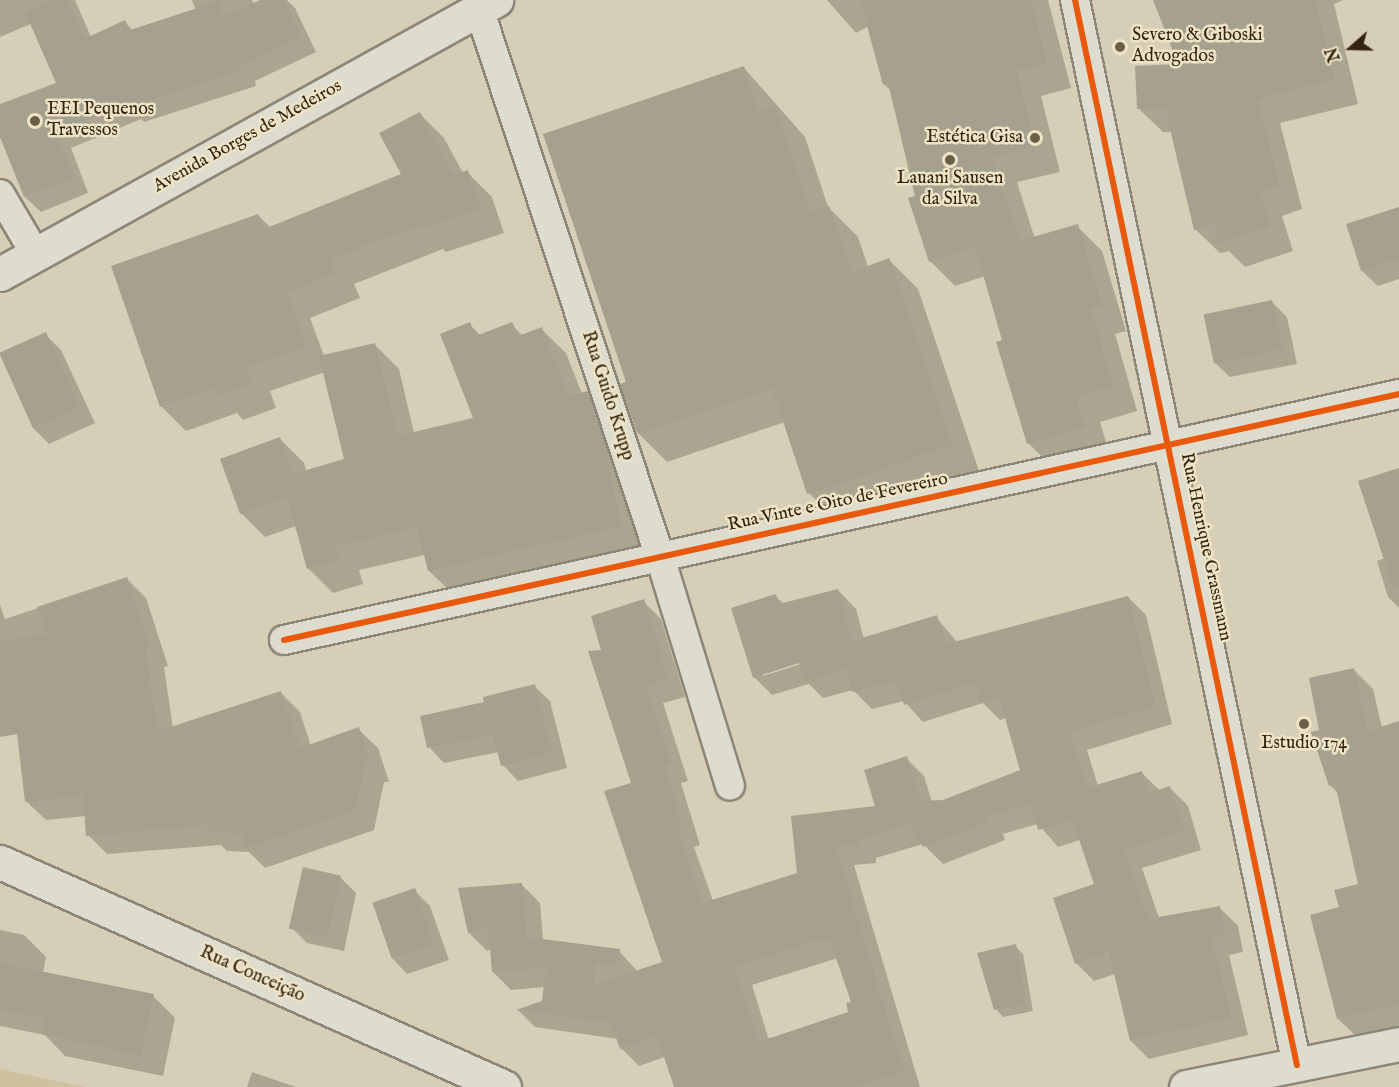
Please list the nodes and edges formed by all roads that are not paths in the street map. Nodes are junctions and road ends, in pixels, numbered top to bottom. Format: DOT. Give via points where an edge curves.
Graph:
graph roads {
  1 [pos="1075,0"];
  2 [pos="487,4"];
  3 [pos="0,194"];
  4 [pos="36,255"];
  5 [pos="0,274"];
  6 [pos="1399,394"];
  7 [pos="1168,445"];
  8 [pos="660,557"];
  9 [pos="284,640"];
  10 [pos="730,786"];
  11 [pos="0,862"];
  12 [pos="1399,1044"];
  13 [pos="1297,1065"];
  14 [pos="459,1078"];
  15 [pos="504,1087"];
  16 [pos="1186,1087"];
  1 -- 7 [label="street, Rua Henrique Grassmann"];
  2 -- 4 [label="main road, Avenida Borges de Medeiros"];
  2 -- 8 [label="street, Rua Guido Krupp"];
  3 -- 4 [label="street"];
  4 -- 5 [label="main road, Avenida Borges de Medeiros"];
  6 -- 7 [label="street, Rua Vinte e Oito de Fevereiro"];
  7 -- 8 [label="street, Rua Vinte e Oito de Fevereiro"];
  7 -- 13 [label="street, Rua Henrique Grassmann"];
  8 -- 9 [label="street, Rua Vinte e Oito de Fevereiro"];
  8 -- 10 [label="street, Rua Guido Krupp"];
  11 -- 14 [label="main road, Rua Conceição"];
  12 -- 13 [label="main road"];
  13 -- 16 [label="main road"];
  14 -- 15 [label="main road, Rua Conceição"];
}
